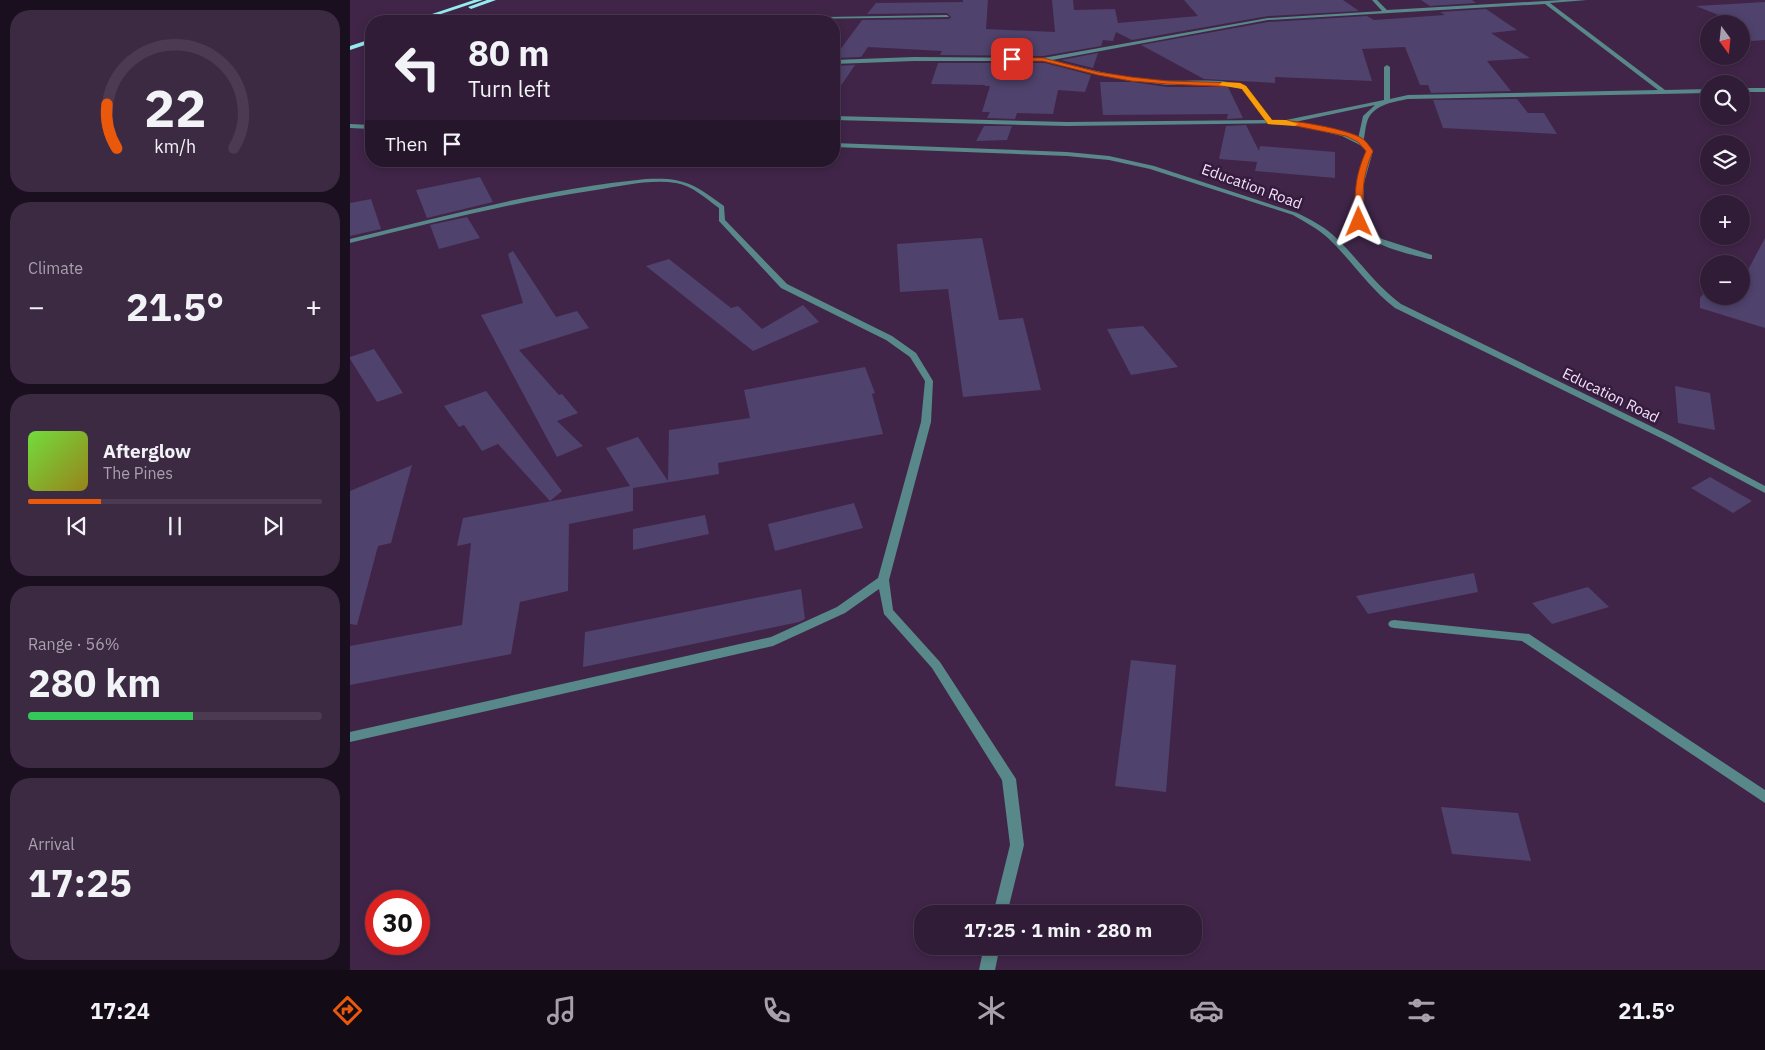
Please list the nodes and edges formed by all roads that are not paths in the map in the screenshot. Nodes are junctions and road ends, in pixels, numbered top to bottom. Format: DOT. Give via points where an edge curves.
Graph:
graph roads {
  1 [pos="480,0"];
  2 [pos="493,0"];
  3 [pos="1374,0"];
  4 [pos="1585,0"];
  5 [pos="1547,3"];
  6 [pos="1385,11"];
  7 [pos="433,15"];
  8 [pos="448,15"];
  9 [pos="947,16"];
  10 [pos="840,19"];
  11 [pos="365,37"];
  12 [pos="350,42"];
  13 [pos="365,43"];
  14 [pos="350,48"];
  15 [pos="1043,60"];
  16 [pos="840,62"];
  17 [pos="1387,67"];
  18 [pos="1750,90"];
  19 [pos="1765,90"];
  20 [pos="1700,91"];
  21 [pos="1664,92"];
  22 [pos="1387,101"];
  23 [pos="840,118"];
  24 [pos="1270,122"];
  25 [pos="1286,122"];
  26 [pos="350,126"];
  27 [pos="365,127"];
  28 [pos="1361,141"];
  29 [pos="840,144"];
  30 [pos="350,240"];
  31 [pos="1429,257"];
  32 [pos="1765,490"];
  33 [pos="883,580"];
  34 [pos="1394,624"];
  35 [pos="350,736"];
  36 [pos="1765,797"];
  37 [pos="1002,905"];
  38 [pos="990,955"];
  39 [pos="986,970"];
  1 -- 7 [label="highway"];
  2 -- 8 [label="highway"];
  3 -- 6 [label="street"];
  4 -- 5 [label="street"];
  5 -- 6 [label="street"];
  5 -- 21 [label="street"];
  6 -- 15 [label="street" via="1268,19"];
  9 -- 10 [label="street"];
  11 -- 12 [label="highway"];
  13 -- 14 [label="highway"];
  15 -- 16 [label="street"];
  15 -- 24 [label="street" via="1131,79 1240,85"];
  17 -- 22 [label="street"];
  18 -- 19 [label="street"];
  20 -- 21 [label="street"];
  21 -- 22 [label="street" via="1433,96"];
  22 -- 25 [label="street"];
  22 -- 28 [label="street" via="1366,112"];
  23 -- 24 [label="street" via="1077,124"];
  24 -- 25 [label="street"];
  25 -- 28 [label="street" via="1348,135"];
  26 -- 27 [label="street"];
  28 -- 31 [label="street" via="1370,151 1361,170 1359,222 1380,242"];
  29 -- 32 [label="street, Education Road" via="1109,158 1152,166 1294,214 1330,236 1398,306 1668,438"];
  30 -- 33 [label="street" via="585,189 646,181 682,182 695,187 722,207 721,220 784,286 890,338 913,355 929,381 926,422"];
  33 -- 35 [label="street" via="841,610 772,641"];
  33 -- 37 [label="street" via="888,611 936,665 1009,779 1017,845"];
  34 -- 36 [label="street" via="1524,637"];
  38 -- 39 [label="street"];
}
